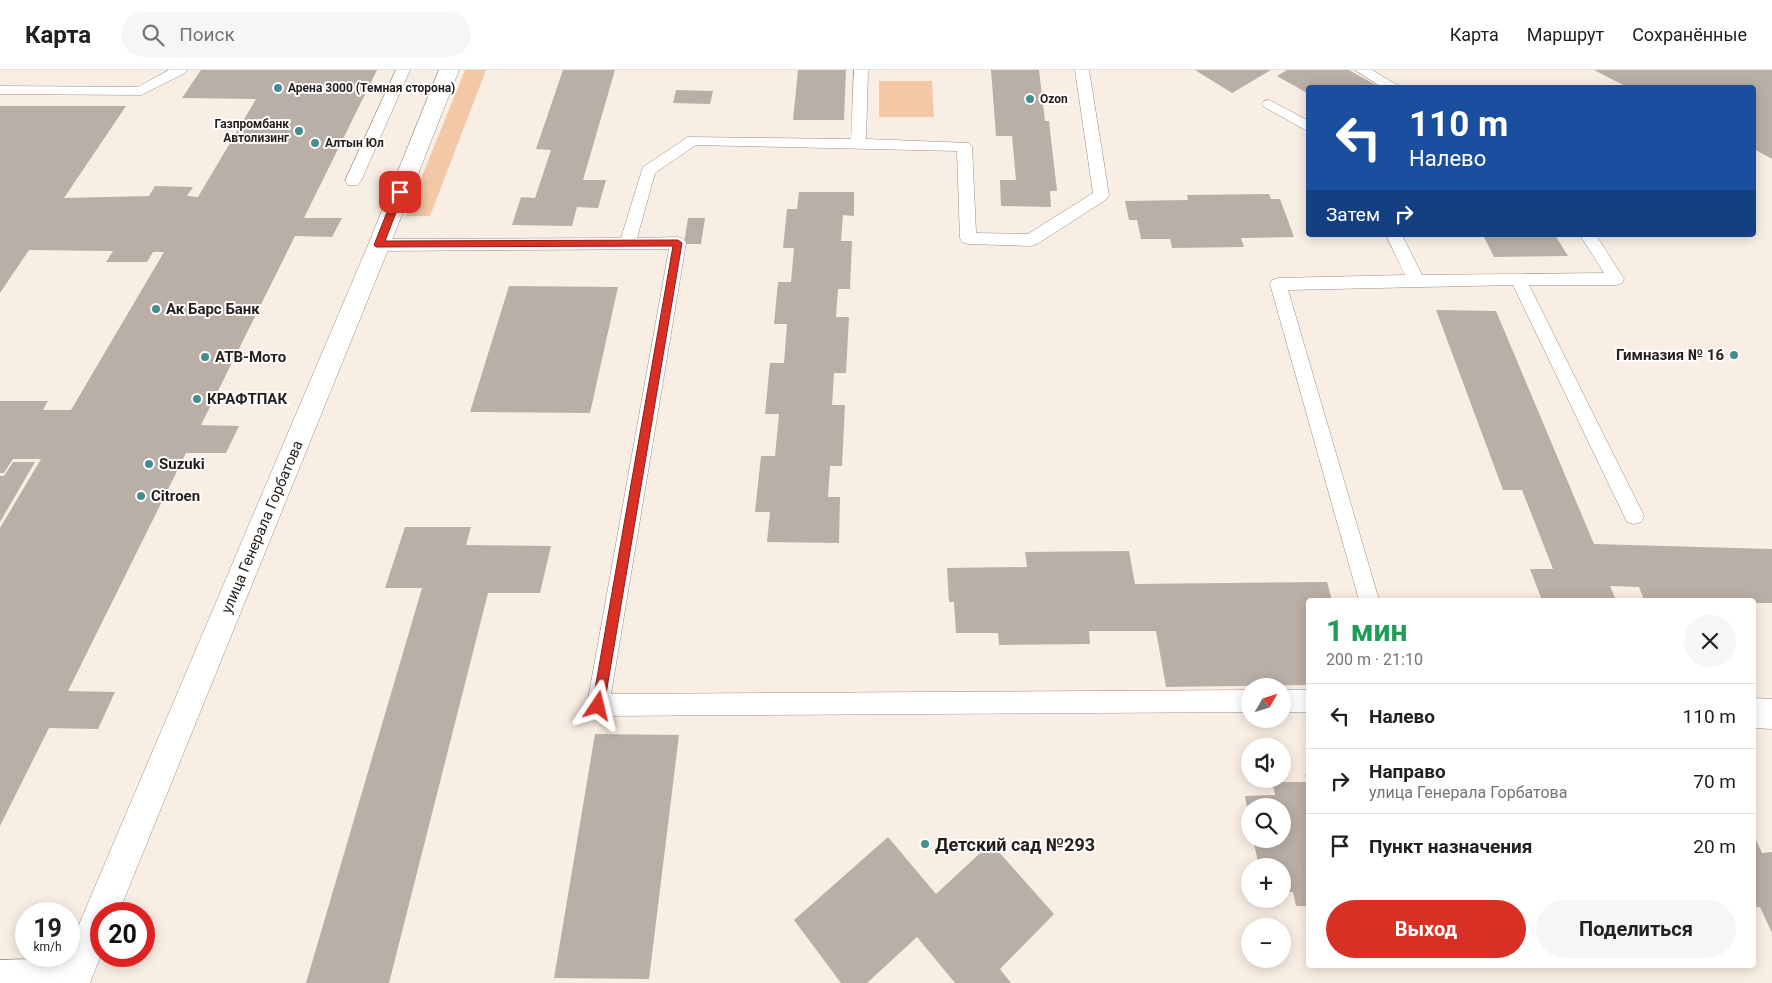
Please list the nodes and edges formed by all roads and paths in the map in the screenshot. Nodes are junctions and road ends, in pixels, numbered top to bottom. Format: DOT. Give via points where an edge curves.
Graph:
graph roads {
  1 [pos="180,70"];
  2 [pos="403,70"];
  3 [pos="449,70"];
  4 [pos="862,70"];
  5 [pos="1082,70"];
  6 [pos="1362,70"];
  7 [pos="1390,85"];
  8 [pos="0,90"];
  9 [pos="1269,104"];
  10 [pos="1306,125"];
  11 [pos="858,143"];
  12 [pos="353,181"];
  13 [pos="1395,237"];
  14 [pos="1589,237"];
  15 [pos="628,242"];
  16 [pos="379,245"];
  17 [pos="1518,279"];
  18 [pos="1416,281"];
  19 [pos="1634,516"];
  20 [pos="1368,598"];
  21 [pos="1241,701"];
  22 [pos="1291,701"];
  23 [pos="1306,701"];
  24 [pos="1756,713"];
  25 [pos="1772,714"];
  26 [pos="0,973"];
  27 [pos="75,977"];
  1 -- 8 [label="lane" via="141,91"];
  2 -- 12 [label="lane"];
  3 -- 16 [label="street, улица Генерала Горбатова"];
  4 -- 11 [label="lane"];
  5 -- 11 [label="lane" via="1101,195 1031,240 968,238 964,146"];
  6 -- 7 [label="lane"];
  9 -- 10 [label="lane"];
  11 -- 15 [label="lane" via="694,140 648,171"];
  13 -- 18 [label="lane"];
  14 -- 17 [label="lane" via="1616,279"];
  15 -- 16 [label="lane"];
  15 -- 21 [label="lane" via="678,243 598,706"];
  16 -- 27 [label="street, улица Генерала Горбатова"];
  17 -- 18 [label="lane"];
  17 -- 19 [label="lane"];
  18 -- 20 [label="lane" via="1278,284"];
  22 -- 23 [label="lane"];
  24 -- 25 [label="street"];
  26 -- 27 [label="lane"];
}
